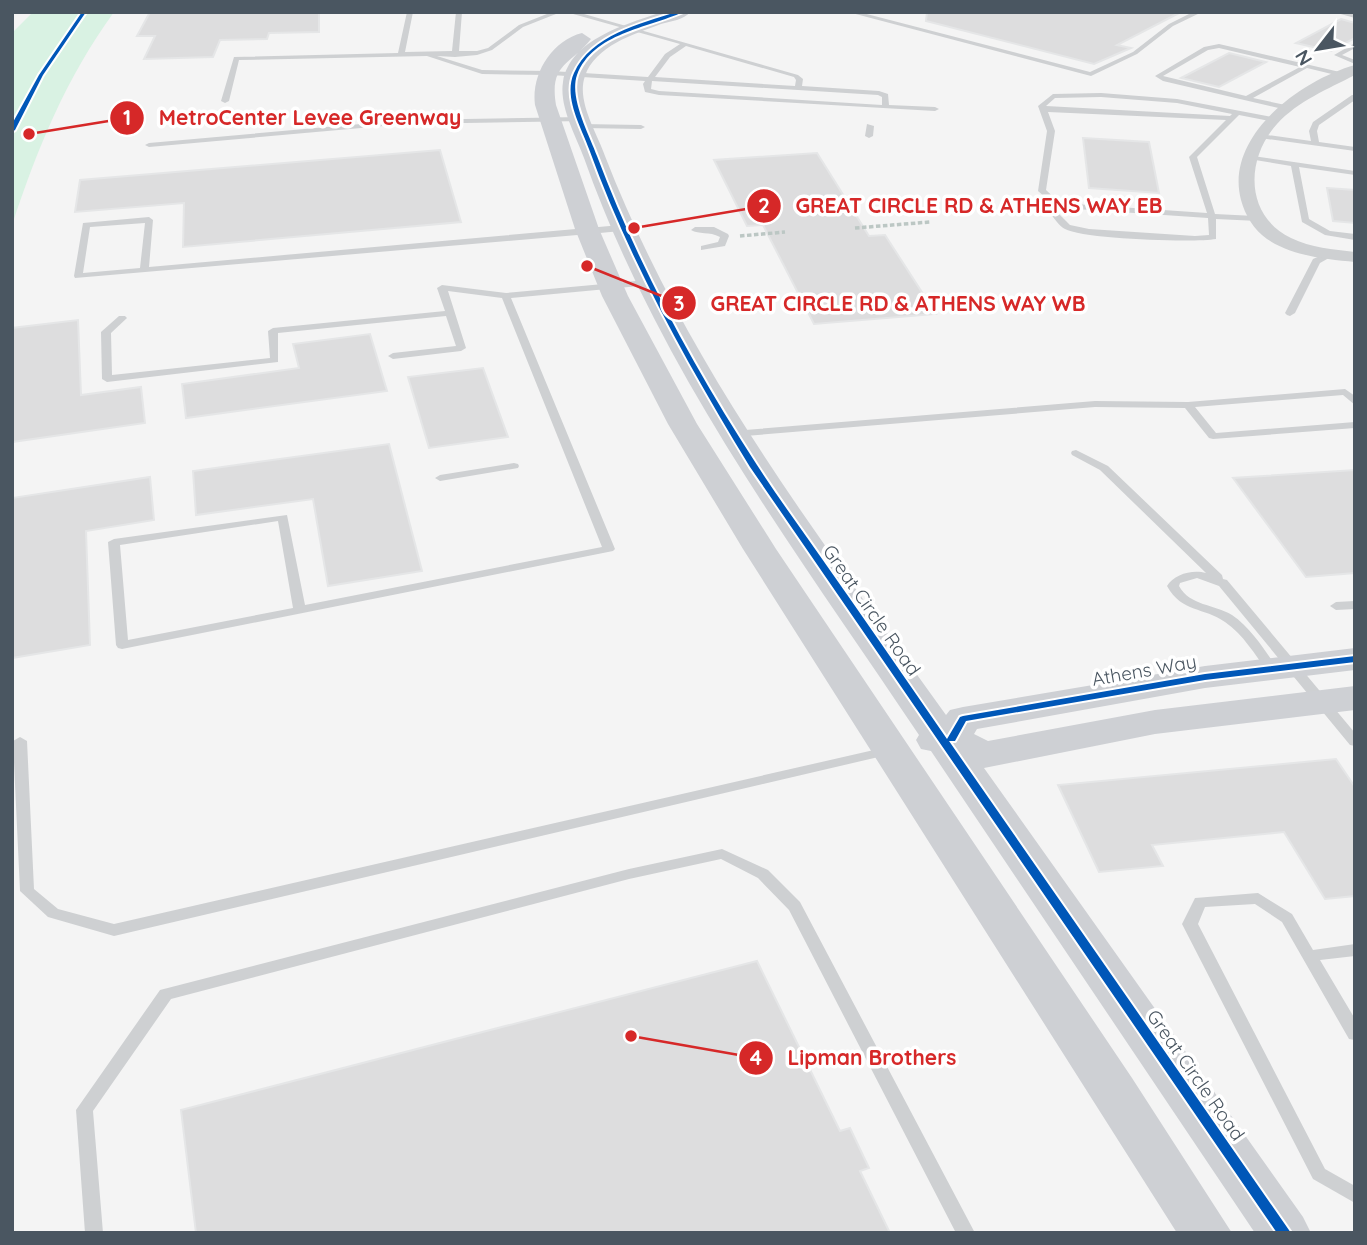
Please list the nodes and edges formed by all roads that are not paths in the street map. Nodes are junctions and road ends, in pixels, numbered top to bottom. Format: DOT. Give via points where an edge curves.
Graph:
graph roads {
  1 [pos="410,12"];
  2 [pos="459,12"];
  3 [pos="558,12"];
  4 [pos="569,12"];
  5 [pos="681,12"];
  6 [pos="851,12"];
  7 [pos="1199,12"];
  8 [pos="1339,12"];
  9 [pos="1355,16"];
  10 [pos="632,22"];
  11 [pos="686,44"];
  12 [pos="1355,45"];
  13 [pos="455,55"];
  14 [pos="401,56"];
  15 [pos="430,56"];
  16 [pos="1306,66"];
  17 [pos="1351,69"];
  18 [pos="563,74"];
  19 [pos="650,79"];
  20 [pos="798,88"];
  21 [pos="1355,97"];
  22 [pos="1246,99"];
  23 [pos="225,101"];
  24 [pos="886,107"];
  25 [pos="1287,108"];
  26 [pos="935,109"];
  27 [pos="1044,110"];
  28 [pos="1233,116"];
  29 [pos="551,120"];
  30 [pos="1273,120"];
  31 [pos="583,123"];
  32 [pos="870,126"];
  33 [pos="641,127"];
  34 [pos="869,136"];
  35 [pos="1260,136"];
  36 [pos="1317,144"];
  37 [pos="149,145"];
  38 [pos="1355,149"];
  39 [pos="1249,157"];
  40 [pos="1295,165"];
  41 [pos="1355,173"];
  42 [pos="1058,205"];
  43 [pos="1212,217"];
  44 [pos="1255,219"];
  45 [pos="621,228"];
  46 [pos="695,230"];
  47 [pos="589,231"];
  48 [pos="1355,237"];
  49 [pos="704,248"];
  50 [pos="1332,254"];
  51 [pos="1355,257"];
  52 [pos="144,270"];
  53 [pos="630,284"];
  54 [pos="506,296"];
  55 [pos="450,313"];
  56 [pos="1290,313"];
  57 [pos="122,318"];
  58 [pos="393,356"];
  59 [pos="1355,402"];
  60 [pos="1188,405"];
  61 [pos="1355,425"];
  62 [pos="733,434"];
  63 [pos="1076,453"];
  64 [pos="514,466"];
  65 [pos="440,478"];
  66 [pos="1223,583"];
  67 [pos="1355,605"];
  68 [pos="1336,606"];
  69 [pos="300,611"];
  70 [pos="1355,659"];
  71 [pos="1283,668"];
  72 [pos="1339,700"];
  73 [pos="1190,718"];
  74 [pos="946,739"];
  75 [pos="20,741"];
  76 [pos="1355,742"];
  77 [pos="891,750"];
  78 [pos="1355,950"];
  79 [pos="1309,956"];
  80 [pos="1355,1034"];
  81 [pos="1355,1195"];
  82 [pos="94,1233"];
  83 [pos="966,1233"];
  84 [pos="1206,1233"];
  85 [pos="1285,1233"];
  1 -- 14 [label="lane"];
  2 -- 13 [label="lane"];
  3 -- 13 [label="lane" via="521,26 490,49"];
  4 -- 10 [label="lane"];
  5 -- 10 [label="street"];
  6 -- 7 [label="lane" via="1091,74 1135,53 1171,25"];
  8 -- 9 [label="lane"];
  10 -- 11 [label="lane"];
  10 -- 18 [label="street" via="567,49 554,62"];
  11 -- 19 [label="lane" via="670,51"];
  11 -- 20 [label="lane" via="796,76"];
  12 -- 17 [label="lane" via="1337,55"];
  13 -- 15 [label="lane"];
  14 -- 15 [label="lane"];
  14 -- 23 [label="lane" via="236,58"];
  15 -- 18 [label="lane" via="482,72"];
  16 -- 17 [label="lane"];
  16 -- 22 [label="lane"];
  16 -- 22 [label="lane" via="1219,46 1206,48 1158,76"];
  17 -- 25 [label="street"];
  18 -- 19 [label="lane"];
  18 -- 29 [label="street, Great Circle Road" via="545,79"];
  18 -- 31 [label="street, Great Circle Road"];
  19 -- 20 [label="lane"];
  19 -- 24 [label="lane" via="648,90 659,93"];
  20 -- 24 [label="lane" via="879,93 885,96"];
  21 -- 36 [label="lane" via="1316,124"];
  22 -- 25 [label="lane"];
  24 -- 26 [label="lane"];
  25 -- 30 [label="street"];
  27 -- 28 [label="lane"];
  27 -- 28 [label="lane" via="1042,106 1053,96 1101,95 1177,101"];
  27 -- 42 [label="lane" via="1051,131 1042,191"];
  28 -- 30 [label="lane"];
  28 -- 43 [label="lane" via="1193,157"];
  29 -- 31 [label="lane"];
  29 -- 37 [label="lane" via="406,122"];
  29 -- 47 [label="street, Great Circle Road"];
  30 -- 35 [label="street"];
  31 -- 33 [label="lane"];
  31 -- 45 [label="street, Great Circle Road"];
  32 -- 34 [label="lane"];
  35 -- 36 [label="lane"];
  35 -- 39 [label="street"];
  36 -- 38 [label="lane"];
  39 -- 40 [label="lane"];
  39 -- 44 [label="street" via="1246,188"];
  40 -- 41 [label="lane"];
  40 -- 48 [label="lane" via="1305,220 1328,233"];
  42 -- 43 [label="lane"];
  42 -- 43 [label="lane" via="1054,213 1067,227 1089,232 1213,237"];
  43 -- 44 [label="lane"];
  44 -- 50 [label="street" via="1282,240"];
  45 -- 47 [label="lane"];
  45 -- 53 [label="street, Great Circle Road"];
  46 -- 49 [label="lane" via="714,230 726,237 721,245"];
  47 -- 52 [label="lane"];
  47 -- 53 [label="street, Great Circle Road"];
  50 -- 51 [label="street"];
  50 -- 56 [label="lane" via="1316,261"];
  52 -- 52 [label="lane" via="149,220 86,225 78,276"];
  53 -- 54 [label="lane"];
  53 -- 62 [label="street, Great Circle Road"];
  53 -- 77 [label="street, Great Circle Road" via="675,413"];
  54 -- 55 [label="lane" via="442,288"];
  54 -- 69 [label="lane" via="609,549"];
  55 -- 57 [label="lane" via="273,331 275,360 107,379 106,332"];
  55 -- 58 [label="lane" via="461,348"];
  59 -- 60 [label="lane" via="1345,392"];
  60 -- 61 [label="lane" via="1213,436"];
  60 -- 62 [label="lane" via="1095,404"];
  62 -- 74 [label="street, Great Circle Road"];
  63 -- 66 [label="lane" via="1104,468"];
  64 -- 65 [label="lane"];
  66 -- 71 [label="lane"];
  66 -- 71 [label="lane" via="1193,575 1173,586 1185,602 1234,622"];
  67 -- 68 [label="lane"];
  69 -- 69 [label="lane" via="122,645 114,542 283,517"];
  70 -- 71 [label="street, Athens Way"];
  71 -- 72 [label="lane"];
  71 -- 73 [label="street" via="1281,683 1216,696 1199,704"];
  71 -- 74 [label="street, Athens Way" via="962,719"];
  72 -- 73 [label="street"];
  72 -- 76 [label="lane"];
  73 -- 74 [label="street" via="984,755"];
  74 -- 77 [label="street"];
  74 -- 85 [label="street, Great Circle Road"];
  75 -- 77 [label="lane" via="27,891 52,913 114,930"];
  77 -- 84 [label="street, Great Circle Road"];
  78 -- 79 [label="lane"];
  79 -- 80 [label="lane"];
  79 -- 81 [label="lane" via="1287,918 1258,898 1200,902 1190,924 1320,1174"];
  82 -- 83 [label="lane" via="85,1110 166,994 616,877 722,854 763,874 795,906"];
}
